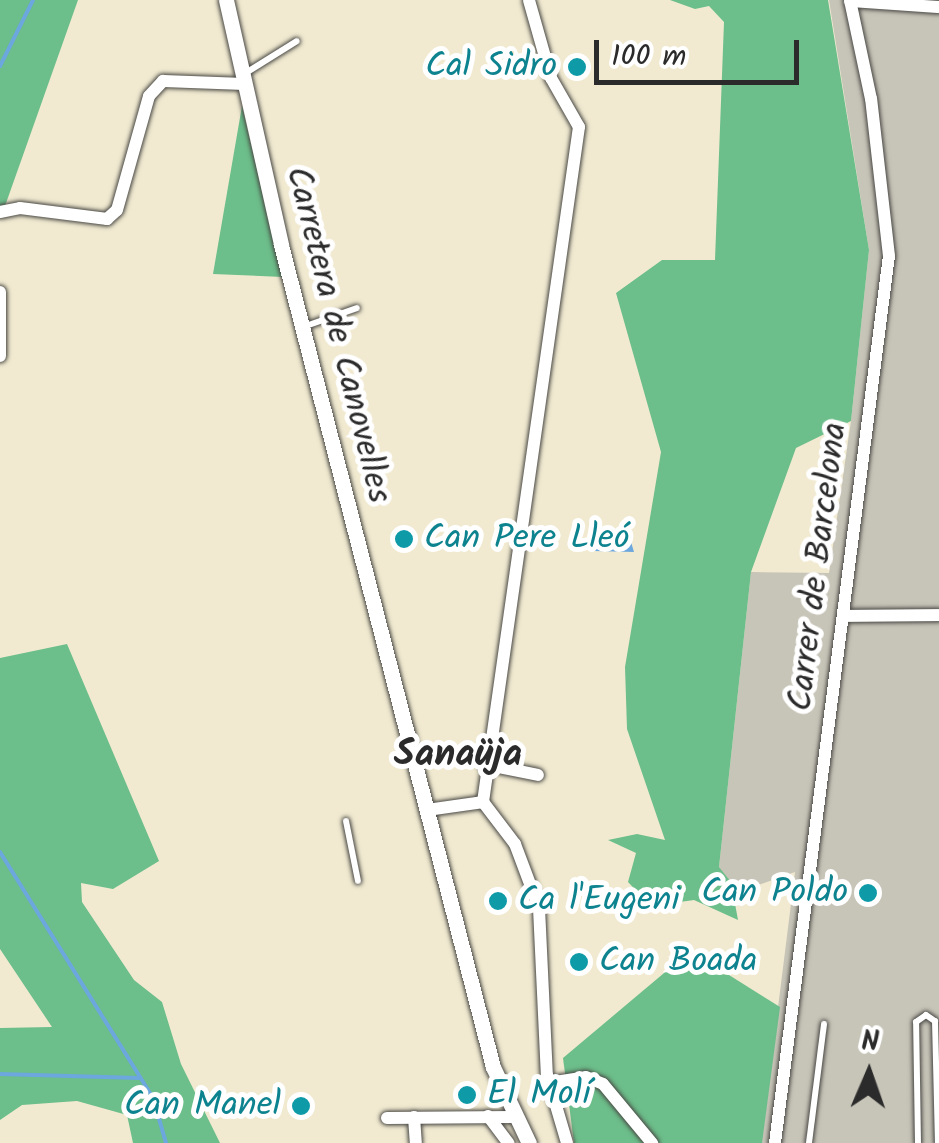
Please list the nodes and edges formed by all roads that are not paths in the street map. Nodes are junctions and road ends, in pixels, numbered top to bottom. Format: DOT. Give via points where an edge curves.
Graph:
graph roads {
  1 [pos="226,0"];
  2 [pos="529,0"];
  3 [pos="850,1"];
  4 [pos="939,7"];
  5 [pos="297,41"];
  6 [pos="244,80"];
  7 [pos="0,212"];
  8 [pos="0,292"];
  9 [pos="357,308"];
  10 [pos="302,327"];
  11 [pos="0,356"];
  12 [pos="939,615"];
  13 [pos="843,616"];
  14 [pos="484,764"];
  15 [pos="538,775"];
  16 [pos="483,802"];
  17 [pos="427,810"];
  18 [pos="346,821"];
  19 [pos="358,881"];
  20 [pos="824,1024"];
  21 [pos="549,1082"];
  22 [pos="488,1116"];
  23 [pos="511,1117"];
  24 [pos="387,1118"];
  25 [pos="414,1118"];
  26 [pos="416,1143"];
  27 [pos="508,1143"];
  28 [pos="529,1143"];
  29 [pos="567,1143"];
  30 [pos="652,1143"];
  31 [pos="776,1143"];
  32 [pos="809,1143"];
  33 [pos="918,1143"];
  34 [pos="938,1143"];
  1 -- 6 [label="street, Carretera de Canovelles"];
  2 -- 14 [label="street" via="551,78 579,127 512,621"];
  3 -- 4 [label="street"];
  3 -- 13 [label="street, Carrer de Barcelona" via="871,99 889,256"];
  5 -- 6 [label="lane"];
  6 -- 7 [label="street" via="163,81 148,96 118,210 107,219 20,208"];
  6 -- 10 [label="street, Carretera de Canovelles"];
  8 -- 11 [label="street"];
  9 -- 10 [label="lane"];
  10 -- 17 [label="street, Carretera de Canovelles"];
  12 -- 13 [label="street"];
  13 -- 31 [label="street, Carrer de Barcelona"];
  14 -- 15 [label="street"];
  14 -- 16 [label="street"];
  16 -- 17 [label="street"];
  16 -- 21 [label="street" via="515,844 539,908"];
  17 -- 23 [label="street, Carretera de Canovelles"];
  18 -- 19 [label="lane"];
  20 -- 32 [label="lane"];
  21 -- 29 [label="street"];
  21 -- 30 [label="street" via="586,1076 603,1084"];
  22 -- 23 [label="street"];
  22 -- 25 [label="street"];
  22 -- 27 [label="street"];
  23 -- 28 [label="street, Carretera de Canovelles"];
  24 -- 25 [label="street"];
  25 -- 26 [label="street"];
  33 -- 34 [label="lane" via="916,1025 926,1015 935,1021"];
}
